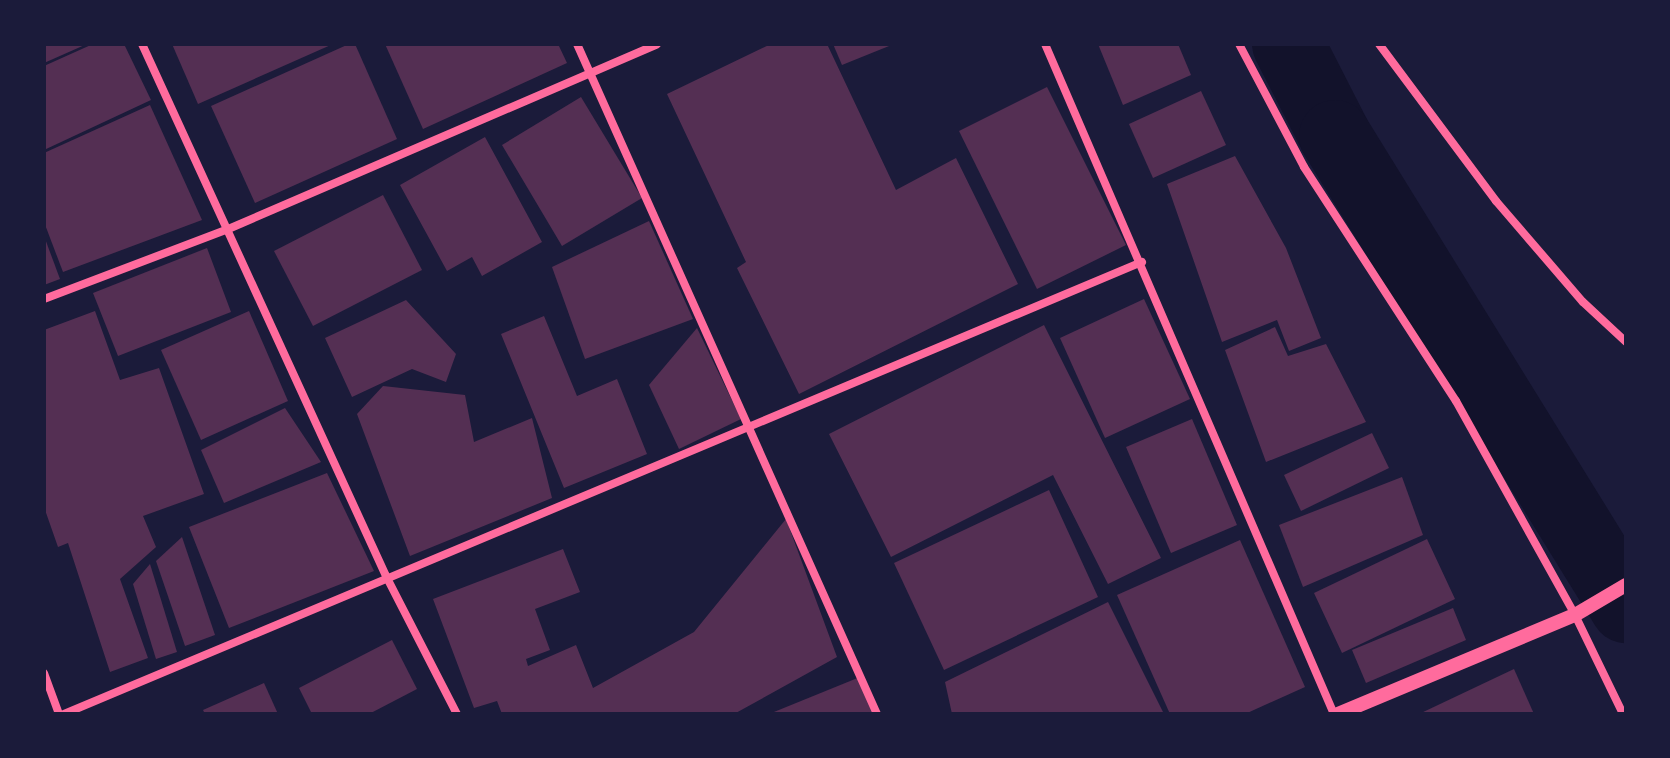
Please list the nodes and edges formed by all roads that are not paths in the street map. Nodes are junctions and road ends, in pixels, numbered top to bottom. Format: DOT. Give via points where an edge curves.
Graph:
graph roads {
  1 [pos="142,44"];
  2 [pos="577,44"];
  3 [pos="657,44"];
  4 [pos="1045,44"];
  5 [pos="1239,44"];
  6 [pos="1379,44"];
  7 [pos="586,71"];
  8 [pos="226,230"];
  9 [pos="1142,262"];
  10 [pos="44,299"];
  11 [pos="1626,342"];
  12 [pos="749,423"];
  13 [pos="386,576"];
  14 [pos="1626,585"];
  15 [pos="1575,615"];
  16 [pos="44,673"];
  17 [pos="62,714"];
  18 [pos="457,714"];
  19 [pos="877,714"];
  20 [pos="1336,714"];
  21 [pos="1623,714"];
  1 -- 8 [label="street"];
  2 -- 7 [label="street"];
  3 -- 7 [label="street"];
  4 -- 9 [label="street"];
  5 -- 15 [label="street" via="1304,167 1456,401"];
  6 -- 11 [label="street" via="1496,201 1583,302"];
  7 -- 8 [label="street"];
  7 -- 12 [label="street"];
  8 -- 10 [label="street"];
  8 -- 13 [label="street"];
  9 -- 12 [label="street"];
  9 -- 20 [label="street"];
  12 -- 13 [label="street"];
  12 -- 19 [label="street"];
  13 -- 17 [label="street"];
  13 -- 18 [label="street"];
  14 -- 15 [label="street"];
  15 -- 20 [label="street"];
  15 -- 21 [label="street"];
  16 -- 17 [label="street"];
}
